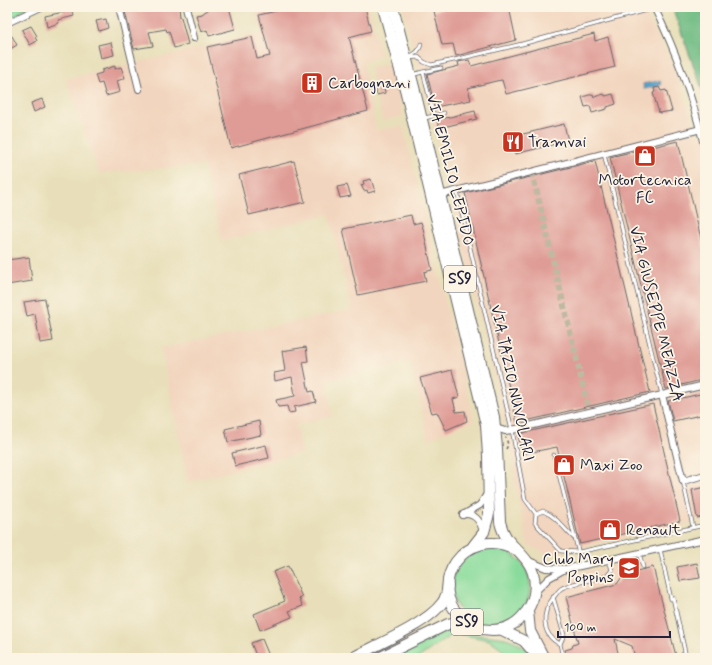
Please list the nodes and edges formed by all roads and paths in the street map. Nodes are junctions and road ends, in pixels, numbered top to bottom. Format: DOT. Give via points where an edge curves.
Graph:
graph roads {
  1 [pos="41,7"];
  2 [pos="119,7"];
  3 [pos="186,7"];
  4 [pos="383,7"];
  5 [pos="393,7"];
  6 [pos="654,8"];
  7 [pos="7,23"];
  8 [pos="194,38"];
  9 [pos="421,44"];
  10 [pos="407,58"];
  11 [pos="441,68"];
  12 [pos="423,72"];
  13 [pos="412,77"];
  14 [pos="139,89"];
  15 [pos="444,113"];
  16 [pos="434,116"];
  17 [pos="422,118"];
  18 [pos="703,128"];
  19 [pos="705,149"];
  20 [pos="604,154"];
  21 [pos="457,191"];
  22 [pos="440,195"];
  23 [pos="705,385"];
  24 [pos="662,395"];
  25 [pos="496,428"];
  26 [pos="512,430"];
  27 [pos="554,455"];
  28 [pos="705,475"];
  29 [pos="683,481"];
  30 [pos="489,484"];
  31 [pos="536,514"];
  32 [pos="705,525"];
  33 [pos="693,527"];
  34 [pos="481,536"];
  35 [pos="574,538"];
  36 [pos="705,539"];
  37 [pos="473,547"];
  38 [pos="660,549"];
  39 [pos="516,550"];
  40 [pos="579,552"];
  41 [pos="639,553"];
  42 [pos="526,560"];
  43 [pos="609,560"];
  44 [pos="582,566"];
  45 [pos="643,567"];
  46 [pos="566,569"];
  47 [pos="448,586"];
  48 [pos="535,592"];
  49 [pos="553,597"];
  50 [pos="528,611"];
  51 [pos="472,626"];
  52 [pos="500,629"];
  53 [pos="560,644"];
  54 [pos="352,658"];
  55 [pos="379,658"];
  56 [pos="538,658"];
  57 [pos="544,658"];
  58 [pos="563,658"];
  59 [pos="680,658"];
  1 -- 7 [label="street"];
  2 -- 14 [label="street"];
  3 -- 8 [label="street"];
  4 -- 30 [label="main road, VIA EMILIO LEPIDO / SS9" via="483,414 488,443"];
  5 -- 10 [label="main road, VIA EMILIO LEPIDO / SS9"];
  6 -- 10 [label="lane" via="522,44 431,65 418,57"];
  6 -- 18 [label="street" via="682,69"];
  9 -- 10 [label="lane" via="415,54"];
  10 -- 13 [label="main road, VIA EMILIO LEPIDO / SS9"];
  11 -- 12 [label="lane"];
  12 -- 13 [label="lane"];
  12 -- 16 [label="lane"];
  13 -- 17 [label="main road, VIA EMILIO LEPIDO / SS9"];
  15 -- 16 [label="lane"];
  16 -- 17 [label="lane"];
  17 -- 22 [label="main road, VIA EMILIO LEPIDO / SS9"];
  18 -- 19 [label="street"];
  18 -- 20 [label="street"];
  20 -- 21 [label="street"];
  20 -- 24 [label="lane, VIA GIUSEPPE MEAZZA"];
  21 -- 22 [label="street"];
  21 -- 26 [label="lane, VIA TAZIO NUVOLARI"];
  22 -- 25 [label="main road, VIA EMILIO LEPIDO / SS9"];
  23 -- 24 [label="street"];
  24 -- 26 [label="street"];
  24 -- 29 [label="street, VIA GIUSEPPE MEAZZA"];
  25 -- 26 [label="street"];
  25 -- 39 [label="main road, VIA EMILIO LEPIDO / SS9" via="500,522 505,535"];
  26 -- 31 [label="lane, VIA TAZIO NUVOLARI" via="525,499"];
  27 -- 35 [label="lane"];
  28 -- 29 [label="street"];
  29 -- 33 [label="lane"];
  30 -- 34 [label="main road, VIA EMILIO LEPIDO / SS9" via="488,520"];
  30 -- 34 [label="street, VIA EMILIO LEPIDO" via="488,493 481,503 463,515 472,515 478,520 482,528"];
  31 -- 35 [label="lane" via="543,510 552,515"];
  31 -- 40 [label="lane, VIA TAZIO NUVOLARI" via="535,523 561,551"];
  32 -- 33 [label="lane, VIA TAZIO NUVOLARI"];
  33 -- 40 [label="lane, VIA TAZIO NUVOLARI"];
  34 -- 37 [label="main road, VIA EMILIO LEPIDO / SS9"];
  35 -- 40 [label="lane"];
  36 -- 38 [label="street"];
  37 -- 39 [label="main road, SS9" via="497,543"];
  37 -- 47 [label="main road, SS9" via="462,554 454,564"];
  38 -- 41 [label="street"];
  38 -- 59 [label="lane" via="685,652"];
  39 -- 42 [label="main road, SS9"];
  40 -- 44 [label="lane"];
  41 -- 43 [label="street"];
  41 -- 45 [label="lane"];
  42 -- 46 [label="street" via="546,568"];
  42 -- 48 [label="main road, SS9" via="532,572"];
  43 -- 44 [label="street"];
  43 -- 49 [label="lane" via="612,570 607,576 560,588"];
  44 -- 46 [label="street"];
  46 -- 48 [label="street" via="549,578"];
  47 -- 51 [label="main road, SS9" via="453,608"];
  47 -- 54 [label="main road" via="444,601 430,615"];
  48 -- 50 [label="main road, SS9"];
  49 -- 53 [label="lane" via="564,635"];
  49 -- 53 [label="lane" via="545,613 545,623 547,633 553,641"];
  50 -- 52 [label="main road, SS9" via="516,623"];
  50 -- 57 [label="main road, SS9" via="530,631"];
  51 -- 52 [label="main road, SS9" via="488,630"];
  51 -- 55 [label="main road" via="459,621 448,624"];
  52 -- 56 [label="main road, SS9" via="524,641"];
  53 -- 58 [label="lane"];
}
